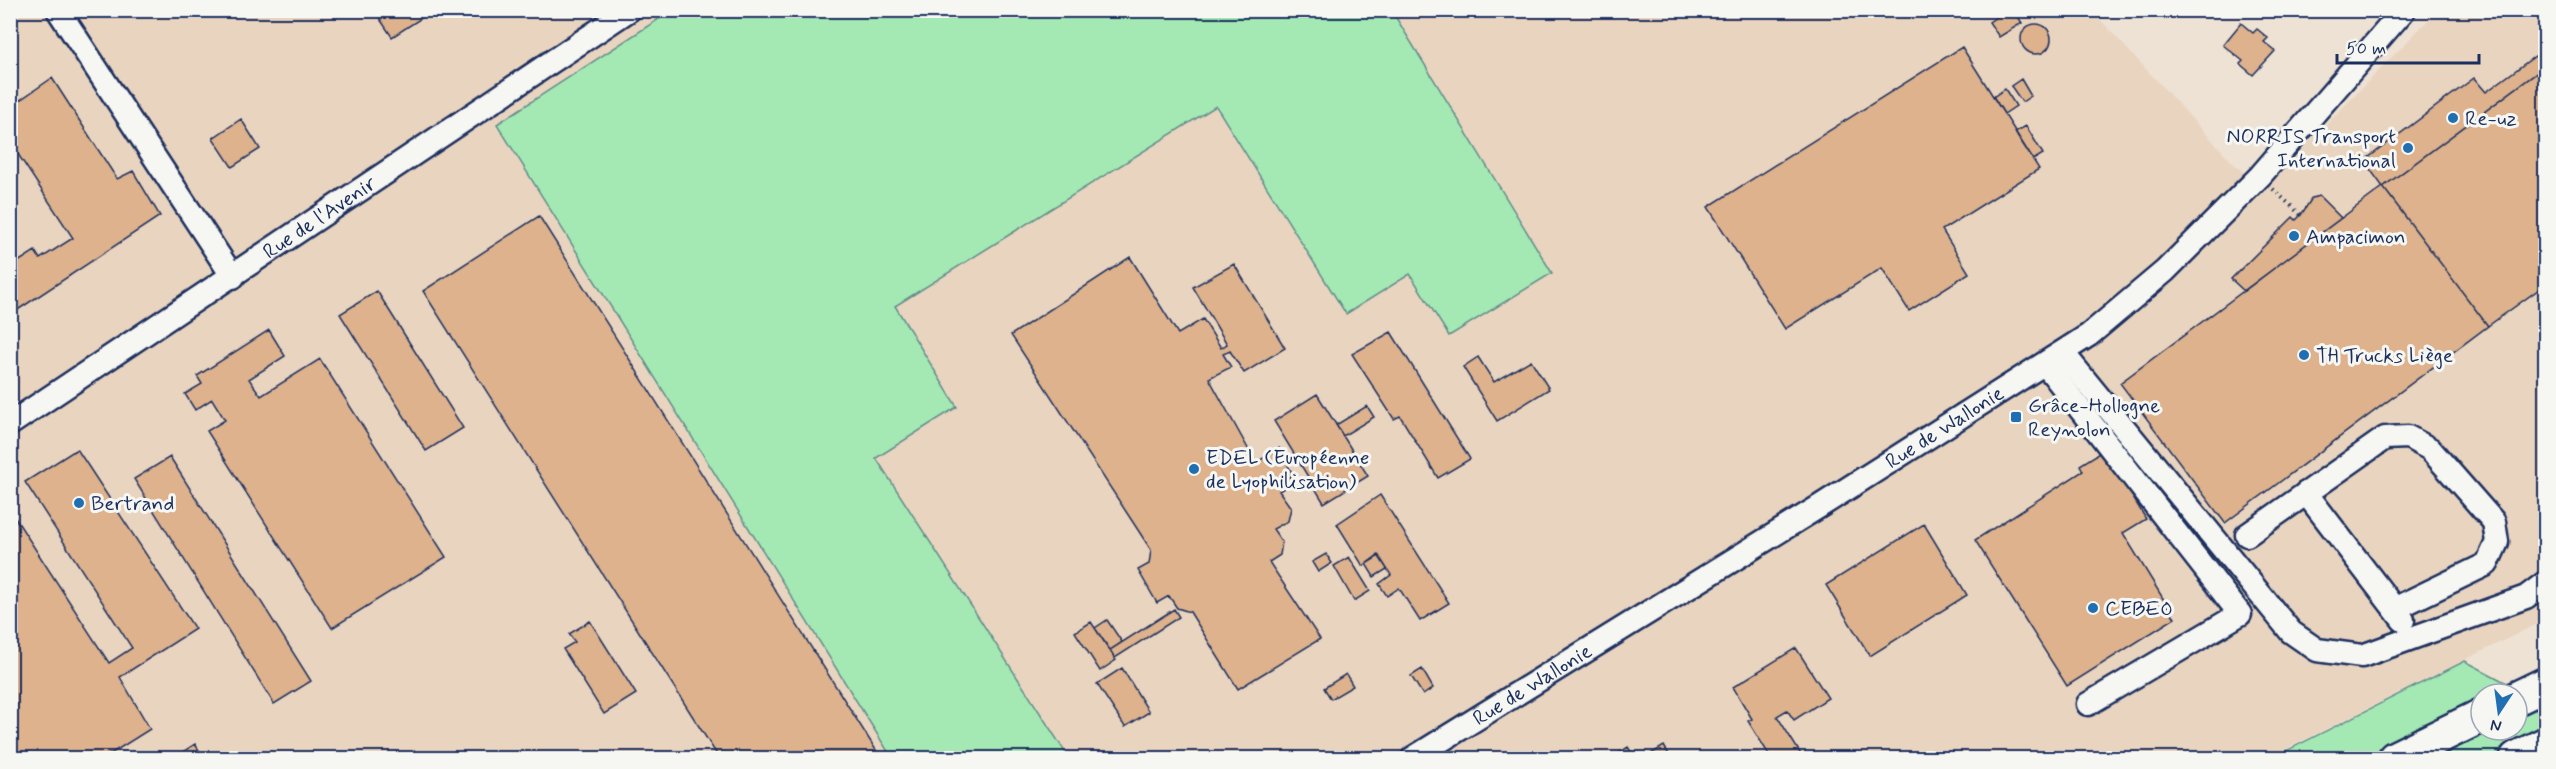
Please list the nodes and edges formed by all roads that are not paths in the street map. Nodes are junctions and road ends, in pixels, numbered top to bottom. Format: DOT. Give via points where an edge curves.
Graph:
graph roads {
  1 [pos="58,10"];
  2 [pos="629,10"];
  3 [pos="2404,10"];
  4 [pos="233,277"];
  5 [pos="2054,359"];
  6 [pos="10,424"];
  7 [pos="2306,493"];
  8 [pos="2247,535"];
  9 [pos="2546,582"];
  10 [pos="2396,608"];
  11 [pos="2413,636"];
  12 [pos="2546,684"];
  13 [pos="2529,692"];
  14 [pos="2088,704"];
  15 [pos="2469,722"];
  16 [pos="2546,744"];
  17 [pos="1413,759"];
  18 [pos="2395,759"];
  19 [pos="2517,759"];
  1 -- 4 [label="street"];
  2 -- 4 [label="street, Rue de l'Avenir"];
  3 -- 5 [label="street, Rue de Wallonie" via="2260,176 2130,302"];
  4 -- 6 [label="street, Rue de l'Avenir"];
  5 -- 11 [label="street" via="2291,632 2317,650 2362,656"];
  5 -- 14 [label="street" via="2240,614"];
  5 -- 17 [label="street, Rue de Wallonie"];
  7 -- 8 [label="street"];
  7 -- 10 [label="street"];
  7 -- 10 [label="street" via="2385,438 2408,437 2430,448 2494,522 2497,542 2487,564"];
  9 -- 11 [label="street" via="2526,597"];
  10 -- 11 [label="street"];
  12 -- 13 [label="highway"];
  15 -- 18 [label="highway"];
  16 -- 19 [label="highway"];
}
